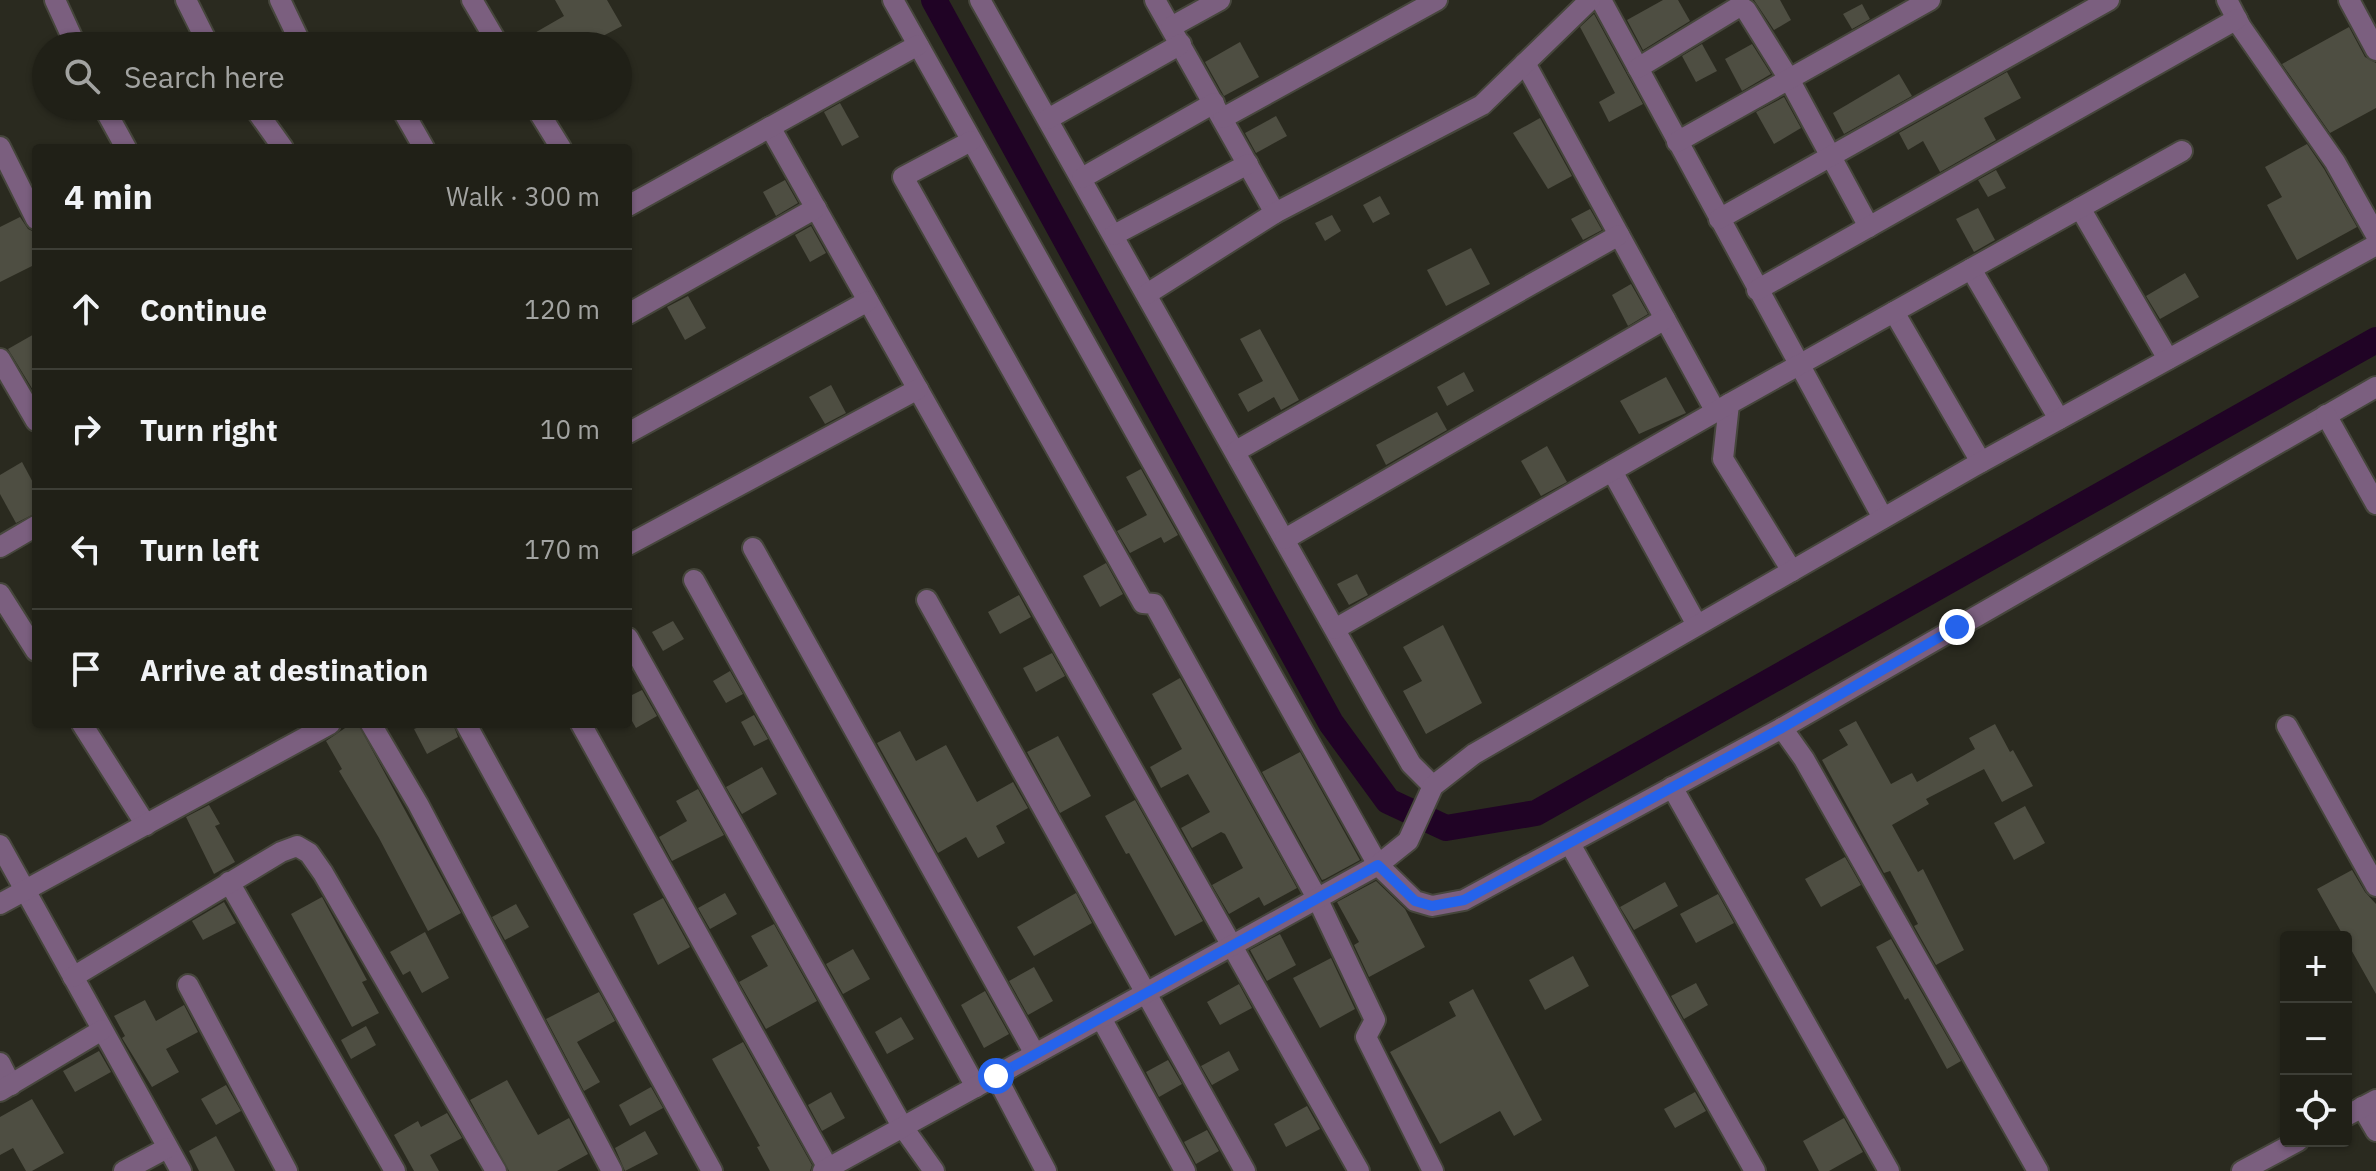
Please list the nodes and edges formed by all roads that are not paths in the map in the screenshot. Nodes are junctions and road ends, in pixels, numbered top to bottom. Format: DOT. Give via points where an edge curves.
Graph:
graph roads {
  1 [pos="55,0"];
  2 [pos="186,0"];
  3 [pos="280,0"];
  4 [pos="472,0"];
  5 [pos="893,0"];
  6 [pos="980,0"];
  7 [pos="1155,0"];
  8 [pos="1220,0"];
  9 [pos="1437,0"];
  10 [pos="1590,0"];
  11 [pos="1601,0"];
  12 [pos="1930,0"];
  13 [pos="2109,0"];
  14 [pos="2227,0"];
  15 [pos="2349,0"];
  16 [pos="2237,19"];
  17 [pos="70,32"];
  18 [pos="202,32"];
  19 [pos="295,32"];
  20 [pos="491,32"];
  21 [pos="1176,35"];
  22 [pos="918,45"];
  23 [pos="2376,50"];
  24 [pos="1525,63"];
  25 [pos="1638,68"];
  26 [pos="1789,79"];
  27 [pos="1218,111"];
  28 [pos="1048,119"];
  29 [pos="111,120"];
  30 [pos="263,120"];
  31 [pos="408,120"];
  32 [pos="544,120"];
  33 [pos="770,127"];
  34 [pos="971,141"];
  35 [pos="1677,142"];
  36 [pos="124,144"];
  37 [pos="280,144"];
  38 [pos="422,144"];
  39 [pos="559,144"];
  40 [pos="0,147"];
  41 [pos="2182,151"];
  42 [pos="1832,155"];
  43 [pos="1248,164"];
  44 [pos="1082,178"];
  45 [pos="632,204"];
  46 [pos="816,208"];
  47 [pos="2080,208"];
  48 [pos="32,211"];
  49 [pos="1275,213"];
  50 [pos="1719,219"];
  51 [pos="1869,227"];
  52 [pos="1114,235"];
  53 [pos="1619,235"];
  54 [pos="2376,235"];
  55 [pos="2376,245"];
  56 [pos="1971,269"];
  57 [pos="1757,290"];
  58 [pos="1147,294"];
  59 [pos="868,301"];
  60 [pos="632,312"];
  61 [pos="1894,312"];
  62 [pos="1665,319"];
  63 [pos="0,359"];
  64 [pos="2168,359"];
  65 [pos="1798,366"];
  66 [pos="2376,387"];
  67 [pos="918,389"];
  68 [pos="1722,408"];
  69 [pos="32,414"];
  70 [pos="2326,415"];
  71 [pos="2059,419"];
  72 [pos="632,431"];
  73 [pos="1236,451"];
  74 [pos="1981,462"];
  75 [pos="1612,471"];
  76 [pos="2376,504"];
  77 [pos="1883,518"];
  78 [pos="32,528"];
  79 [pos="1285,539"];
  80 [pos="632,543"];
  81 [pos="0,547"];
  82 [pos="753,548"];
  83 [pos="1792,571"];
  84 [pos="694,580"];
  85 [pos="0,594"];
  86 [pos="927,600"];
  87 [pos="1697,625"];
  88 [pos="1335,629"];
  89 [pos="32,645"];
  90 [pos="632,645"];
  91 [pos="2287,726"];
  92 [pos="85,728"];
  93 [pos="323,728"];
  94 [pos="373,728"];
  95 [pos="468,728"];
  96 [pos="583,728"];
  97 [pos="1782,728"];
  98 [pos="1672,787"];
  99 [pos="1430,791"];
  100 [pos="146,825"];
  101 [pos="1570,844"];
  102 [pos="0,845"];
  103 [pos="1378,865"];
  104 [pos="229,882"];
  105 [pos="2376,886"];
  106 [pos="25,890"];
  107 [pos="1317,898"];
  108 [pos="0,904"];
  109 [pos="1232,945"];
  110 [pos="73,977"];
  111 [pos="188,985"];
  112 [pos="1146,993"];
  113 [pos="1101,1018"];
  114 [pos="102,1030"];
  115 [pos="1035,1054"];
  116 [pos="0,1063"];
  117 [pos="996,1076"];
  118 [pos="976,1087"];
  119 [pos="5,1088"];
  120 [pos="2361,1108"];
  121 [pos="902,1126"];
  122 [pos="2376,1131"];
  123 [pos="2288,1147"];
  124 [pos="167,1148"];
  125 [pos="2250,1169"];
  126 [pos="826,1170"];
  127 [pos="124,1171"];
  128 [pos="181,1171"];
  129 [pos="287,1171"];
  130 [pos="395,1171"];
  131 [pos="496,1171"];
  132 [pos="612,1171"];
  133 [pos="712,1171"];
  134 [pos="934,1171"];
  135 [pos="1046,1171"];
  136 [pos="1185,1171"];
  137 [pos="1245,1171"];
  138 [pos="1359,1171"];
  139 [pos="1433,1171"];
  140 [pos="1755,1171"];
  141 [pos="1889,1171"];
  142 [pos="2038,1171"];
  1 -- 17 [label="street"];
  2 -- 18 [label="street"];
  3 -- 19 [label="street"];
  4 -- 20 [label="street"];
  5 -- 22 [label="street"];
  6 -- 28 [label="street"];
  7 -- 21 [label="street"];
  8 -- 21 [label="street"];
  9 -- 27 [label="street"];
  10 -- 24 [label="street"];
  11 -- 25 [label="street"];
  12 -- 26 [label="street"];
  13 -- 42 [label="street"];
  14 -- 16 [label="street"];
  15 -- 23 [label="street"];
  16 -- 51 [label="street"];
  16 -- 54 [label="street" via="2335,162"];
  21 -- 27 [label="street"];
  21 -- 28 [label="street"];
  22 -- 33 [label="street"];
  22 -- 34 [label="street"];
  24 -- 49 [label="street" via="1482,105"];
  24 -- 53 [label="street"];
  25 -- 26 [label="street" via="1741,7"];
  25 -- 35 [label="street"];
  26 -- 35 [label="street"];
  26 -- 42 [label="street"];
  27 -- 43 [label="street"];
  27 -- 44 [label="street"];
  28 -- 44 [label="street"];
  29 -- 36 [label="street"];
  30 -- 37 [label="street"];
  31 -- 38 [label="street"];
  32 -- 39 [label="street"];
  33 -- 45 [label="street"];
  33 -- 46 [label="street"];
  34 -- 103 [label="street"];
  34 -- 107 [label="street" via="903,177 1143,603 1154,604"];
  35 -- 50 [label="street"];
  40 -- 48 [label="street"];
  41 -- 47 [label="street"];
  42 -- 50 [label="street"];
  42 -- 51 [label="street"];
  43 -- 49 [label="street"];
  43 -- 52 [label="street"];
  44 -- 52 [label="street"];
  46 -- 59 [label="street"];
  46 -- 60 [label="street"];
  47 -- 56 [label="street"];
  47 -- 64 [label="street"];
  49 -- 58 [label="street"];
  50 -- 57 [label="street"];
  51 -- 57 [label="street"];
  52 -- 58 [label="street"];
  53 -- 62 [label="street"];
  53 -- 73 [label="street"];
  55 -- 64 [label="street"];
  56 -- 61 [label="street"];
  56 -- 71 [label="street"];
  57 -- 65 [label="street"];
  58 -- 73 [label="street"];
  59 -- 67 [label="street"];
  59 -- 72 [label="street"];
  61 -- 65 [label="street"];
  61 -- 74 [label="street"];
  62 -- 68 [label="street"];
  62 -- 79 [label="street"];
  63 -- 69 [label="street"];
  64 -- 71 [label="street"];
  65 -- 68 [label="street"];
  65 -- 77 [label="street"];
  66 -- 70 [label="street"];
  67 -- 80 [label="street"];
  67 -- 109 [label="street"];
  68 -- 75 [label="street"];
  68 -- 83 [label="street" via="1723,459"];
  70 -- 76 [label="street"];
  70 -- 97 [label="street"];
  71 -- 74 [label="street"];
  73 -- 79 [label="street"];
  74 -- 77 [label="street"];
  75 -- 87 [label="street"];
  75 -- 88 [label="street"];
  77 -- 83 [label="street"];
  78 -- 81 [label="street"];
  79 -- 88 [label="street"];
  82 -- 115 [label="street"];
  83 -- 87 [label="street"];
  84 -- 118 [label="street"];
  85 -- 89 [label="street"];
  86 -- 112 [label="street"];
  87 -- 99 [label="street" via="1474,754"];
  88 -- 99 [label="street"];
  90 -- 121 [label="street"];
  91 -- 105 [label="street"];
  92 -- 100 [label="street"];
  93 -- 100 [label="street"];
  94 -- 132 [label="street"];
  95 -- 133 [label="street"];
  96 -- 126 [label="street"];
  97 -- 98 [label="street"];
  97 -- 142 [label="street"];
  98 -- 101 [label="street"];
  98 -- 141 [label="street"];
  99 -- 103 [label="street" via="1408,841"];
  100 -- 106 [label="street"];
  101 -- 103 [label="street" via="1464,900 1432,906 1415,901"];
  101 -- 140 [label="street"];
  102 -- 106 [label="street"];
  103 -- 107 [label="street"];
  104 -- 110 [label="street"];
  104 -- 130 [label="street"];
  104 -- 131 [label="street" via="297,846 309,853"];
  106 -- 108 [label="street"];
  106 -- 110 [label="street"];
  107 -- 109 [label="street"];
  107 -- 139 [label="street" via="1375,1020 1366,1037"];
  109 -- 112 [label="street"];
  109 -- 138 [label="street"];
  110 -- 114 [label="street"];
  111 -- 129 [label="street"];
  112 -- 113 [label="street"];
  112 -- 137 [label="street"];
  113 -- 115 [label="street"];
  113 -- 136 [label="street"];
  114 -- 119 [label="street"];
  114 -- 124 [label="street"];
  115 -- 117 [label="street"];
  116 -- 119 [label="street"];
  117 -- 118 [label="street"];
  117 -- 135 [label="street"];
  118 -- 121 [label="street"];
  120 -- 122 [label="street"];
  121 -- 126 [label="street"];
  121 -- 134 [label="street"];
  123 -- 125 [label="street"];
  124 -- 127 [label="street"];
  124 -- 128 [label="street"];
}
